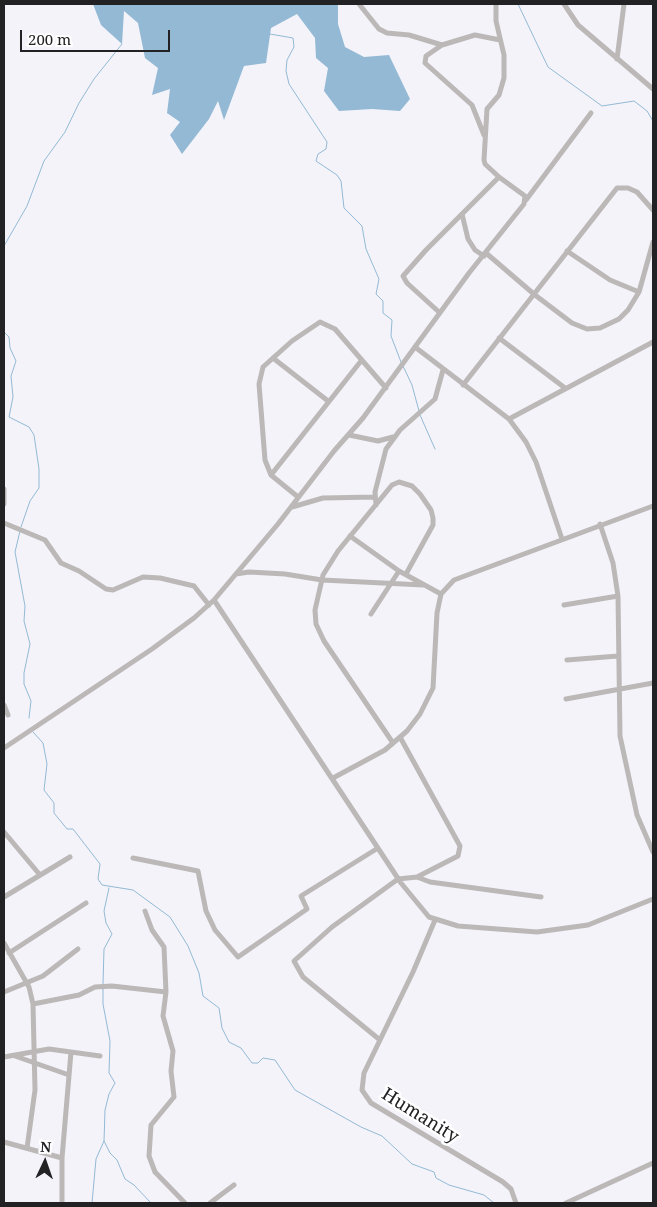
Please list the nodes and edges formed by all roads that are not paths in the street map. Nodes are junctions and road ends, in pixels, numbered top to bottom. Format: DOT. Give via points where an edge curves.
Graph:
graph roads {
  1 [pos="359,4"];
  2 [pos="496,4"];
  3 [pos="564,4"];
  4 [pos="624,4"];
  5 [pos="500,40"];
  6 [pos="442,45"];
  7 [pos="617,59"];
  8 [pos="653,89"];
  9 [pos="590,114"];
  10 [pos="485,139"];
  11 [pos="499,177"];
  12 [pos="526,200"];
  13 [pos="653,210"];
  14 [pos="462,214"];
  15 [pos="653,242"];
  16 [pos="567,251"];
  17 [pos="485,254"];
  18 [pos="639,292"];
  19 [pos="535,295"];
  20 [pos="440,313"];
  21 [pos="499,338"];
  22 [pos="653,342"];
  23 [pos="414,347"];
  24 [pos="273,358"];
  25 [pos="361,361"];
  26 [pos="443,370"];
  27 [pos="463,385"];
  28 [pos="386,388"];
  29 [pos="565,388"];
  30 [pos="328,400"];
  31 [pos="509,419"];
  32 [pos="349,435"];
  33 [pos="394,436"];
  34 [pos="272,474"];
  35 [pos="4,489"];
  36 [pos="298,497"];
  37 [pos="375,497"];
  38 [pos="4,504"];
  39 [pos="376,504"];
  40 [pos="653,506"];
  41 [pos="291,507"];
  42 [pos="4,522"];
  43 [pos="600,524"];
  44 [pos="350,536"];
  45 [pos="562,539"];
  46 [pos="399,571"];
  47 [pos="236,574"];
  48 [pos="406,574"];
  49 [pos="322,580"];
  50 [pos="391,583"];
  51 [pos="423,585"];
  52 [pos="441,594"];
  53 [pos="618,596"];
  54 [pos="214,600"];
  55 [pos="209,605"];
  56 [pos="564,605"];
  57 [pos="371,614"];
  58 [pos="618,656"];
  59 [pos="567,660"];
  60 [pos="653,683"];
  61 [pos="618,689"];
  62 [pos="566,699"];
  63 [pos="4,705"];
  64 [pos="8,715"];
  65 [pos="400,737"];
  66 [pos="393,743"];
  67 [pos="4,748"];
  68 [pos="333,778"];
  69 [pos="4,832"];
  70 [pos="378,848"];
  71 [pos="653,852"];
  72 [pos="70,857"];
  73 [pos="133,858"];
  74 [pos="40,875"];
  75 [pos="417,877"];
  76 [pos="398,879"];
  77 [pos="541,896"];
  78 [pos="4,897"];
  79 [pos="653,899"];
  80 [pos="86,903"];
  81 [pos="145,911"];
  82 [pos="436,920"];
  83 [pos="4,944"];
  84 [pos="78,949"];
  85 [pos="9,953"];
  86 [pos="26,983"];
  87 [pos="4,992"];
  88 [pos="166,992"];
  89 [pos="33,1004"];
  90 [pos="380,1040"];
  91 [pos="36,1052"];
  92 [pos="71,1052"];
  93 [pos="12,1056"];
  94 [pos="100,1056"];
  95 [pos="4,1057"];
  96 [pos="36,1063"];
  97 [pos="69,1075"];
  98 [pos="4,1142"];
  99 [pos="26,1148"];
  100 [pos="62,1158"];
  101 [pos="653,1163"];
  102 [pos="234,1186"];
  103 [pos="62,1203"];
  104 [pos="185,1203"];
  105 [pos="210,1203"];
  106 [pos="516,1203"];
  107 [pos="566,1203"];
  1 -- 6 [label="street" via="383,31"];
  2 -- 5 [label="street"];
  3 -- 7 [label="street" via="574,22"];
  4 -- 7 [label="street"];
  5 -- 6 [label="street" via="475,35"];
  5 -- 10 [label="street" via="504,78 499,95 487,109"];
  6 -- 10 [label="street" via="426,56 425,63 472,105"];
  7 -- 8 [label="street"];
  9 -- 12 [label="street"];
  10 -- 11 [label="street" via="485,164"];
  11 -- 12 [label="street"];
  11 -- 14 [label="street"];
  12 -- 17 [label="street"];
  13 -- 16 [label="street" via="637,192 617,188"];
  14 -- 17 [label="street" via="468,239 475,250"];
  14 -- 20 [label="street" via="407,269 404,276 407,284"];
  15 -- 18 [label="street"];
  16 -- 18 [label="street" via="610,280"];
  16 -- 19 [label="street"];
  17 -- 19 [label="street"];
  17 -- 20 [label="street"];
  18 -- 19 [label="street" via="618,319 600,328 587,329 572,323"];
  19 -- 21 [label="street"];
  20 -- 23 [label="street"];
  21 -- 27 [label="street"];
  21 -- 29 [label="street"];
  22 -- 29 [label="street"];
  23 -- 26 [label="street"];
  23 -- 28 [label="street"];
  24 -- 25 [label="street" via="320,322 334,329"];
  24 -- 30 [label="street"];
  24 -- 34 [label="street" via="263,367 259,384 262,450"];
  25 -- 28 [label="street"];
  25 -- 30 [label="street"];
  26 -- 27 [label="street"];
  26 -- 33 [label="street" via="435,399"];
  27 -- 31 [label="street"];
  28 -- 32 [label="street"];
  29 -- 31 [label="street"];
  30 -- 34 [label="street"];
  31 -- 45 [label="street" via="536,462"];
  32 -- 33 [label="street" via="378,441"];
  32 -- 36 [label="street"];
  33 -- 37 [label="street" via="383,457"];
  34 -- 36 [label="street"];
  35 -- 38 [label="street"];
  36 -- 41 [label="street"];
  37 -- 39 [label="street"];
  37 -- 41 [label="street" via="323,498"];
  39 -- 44 [label="street"];
  39 -- 48 [label="street" via="392,485 405,482 432,510 432,525"];
  40 -- 43 [label="street"];
  41 -- 47 [label="street"];
  42 -- 55 [label="street" via="45,540 61,563 106,589 113,590 143,577 160,578 194,586"];
  43 -- 45 [label="street"];
  43 -- 53 [label="street" via="613,563"];
  44 -- 46 [label="street"];
  44 -- 49 [label="street"];
  45 -- 52 [label="street" via="461,576"];
  46 -- 48 [label="street"];
  46 -- 50 [label="street"];
  47 -- 49 [label="street" via="284,574"];
  47 -- 54 [label="street"];
  48 -- 51 [label="street"];
  49 -- 50 [label="street"];
  49 -- 66 [label="street" via="316,600 316,624 324,641"];
  50 -- 51 [label="street"];
  50 -- 57 [label="street"];
  51 -- 52 [label="street"];
  52 -- 65 [label="street" via="436,613 434,688 420,714"];
  53 -- 56 [label="street"];
  53 -- 58 [label="street"];
  54 -- 55 [label="street"];
  54 -- 68 [label="street"];
  55 -- 67 [label="street" via="152,649"];
  58 -- 59 [label="street"];
  58 -- 61 [label="street"];
  60 -- 61 [label="street"];
  61 -- 62 [label="street"];
  61 -- 71 [label="street" via="620,736 628,777 637,815"];
  63 -- 64 [label="street"];
  65 -- 66 [label="street"];
  65 -- 75 [label="street" via="460,846 458,856"];
  66 -- 68 [label="street"];
  68 -- 70 [label="street"];
  69 -- 74 [label="street"];
  70 -- 73 [label="street" via="301,896 307,909 238,957 215,930 206,911 198,871"];
  70 -- 76 [label="street"];
  72 -- 74 [label="street"];
  74 -- 78 [label="street"];
  75 -- 76 [label="street"];
  75 -- 77 [label="street" via="430,882"];
  76 -- 82 [label="street" via="429,917"];
  76 -- 90 [label="street" via="332,927 294,961 303,978"];
  79 -- 82 [label="street" via="588,926 537,932 458,926"];
  80 -- 85 [label="street"];
  81 -- 88 [label="street" via="152,930 164,947"];
  82 -- 90 [label="street, Humanity"];
  83 -- 85 [label="street"];
  84 -- 86 [label="street" via="43,976"];
  85 -- 86 [label="street"];
  86 -- 87 [label="street"];
  86 -- 89 [label="street"];
  88 -- 89 [label="street" via="95,987 79,995"];
  88 -- 104 [label="street" via="164,1016 172,1051 170,1071 174,1097 151,1125 149,1156 155,1172"];
  89 -- 91 [label="street"];
  90 -- 106 [label="street, Humanity" via="362,1080 365,1097 503,1182 511,1189"];
  91 -- 92 [label="street" via="48,1049"];
  91 -- 93 [label="street"];
  91 -- 96 [label="street"];
  92 -- 94 [label="street"];
  92 -- 97 [label="street"];
  93 -- 95 [label="street"];
  93 -- 96 [label="street"];
  96 -- 97 [label="street"];
  96 -- 99 [label="street"];
  97 -- 100 [label="street"];
  98 -- 99 [label="street"];
  99 -- 100 [label="street"];
  100 -- 103 [label="street"];
  101 -- 107 [label="street"];
  102 -- 105 [label="street"];
}
